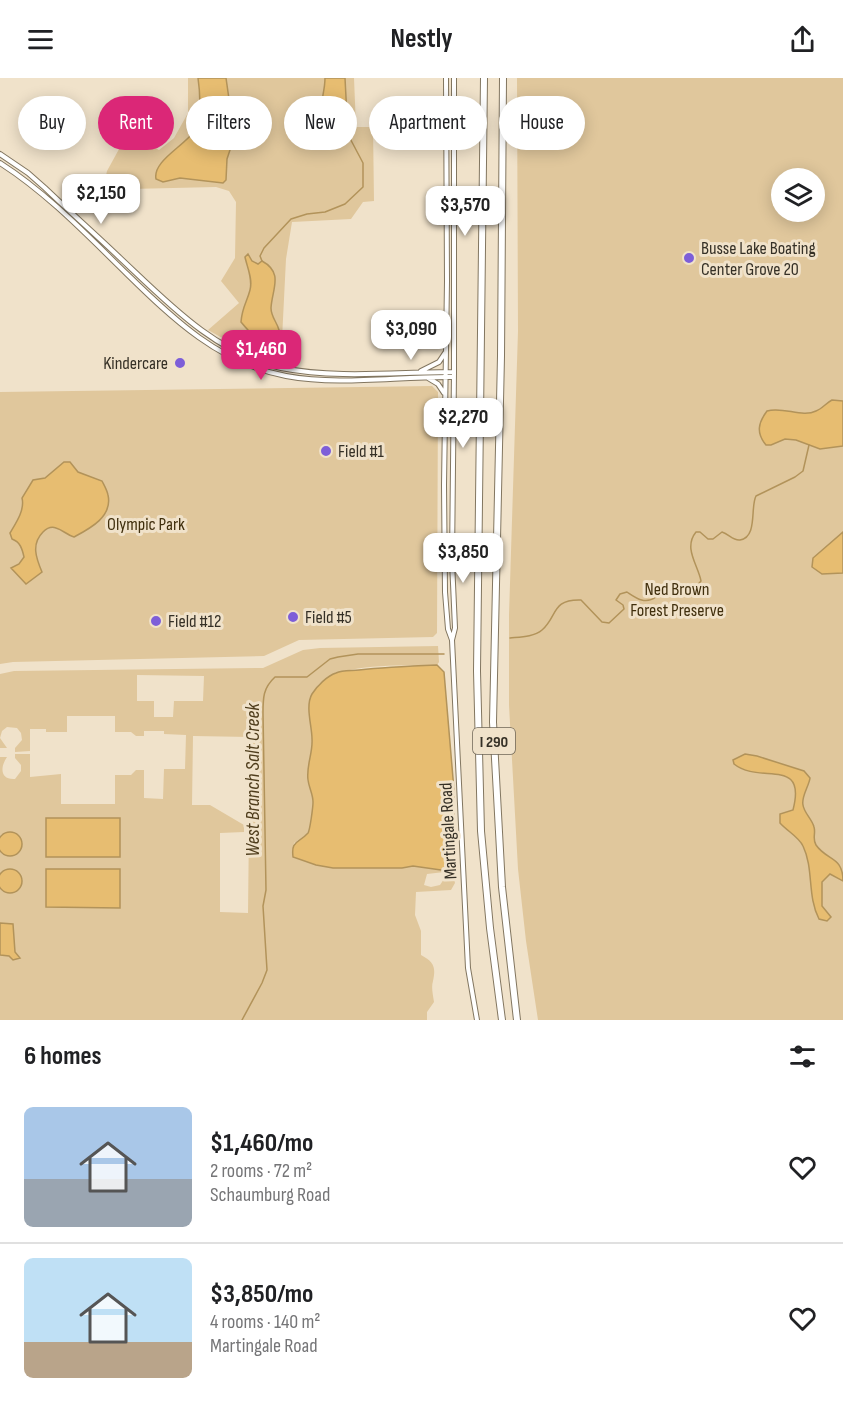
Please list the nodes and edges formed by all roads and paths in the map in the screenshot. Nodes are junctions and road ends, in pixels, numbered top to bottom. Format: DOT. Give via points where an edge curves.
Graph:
graph roads {
  1 [pos="446,78"];
  2 [pos="454,78"];
  3 [pos="484,78"];
  4 [pos="503,78"];
  5 [pos="0,154"];
  6 [pos="0,163"];
  7 [pos="446,352"];
  8 [pos="416,372"];
  9 [pos="445,374"];
  10 [pos="454,374"];
  11 [pos="425,377"];
  12 [pos="445,395"];
  13 [pos="452,640"];
  14 [pos="477,1020"];
  15 [pos="502,1020"];
  16 [pos="518,1020"];
  1 -- 7 [label="street, Martingale Road"];
  2 -- 10 [label="street, Martingale Road"];
  3 -- 15 [label="highway, I 290" via="477,671 480,831"];
  4 -- 16 [label="highway, I 290" via="493,722 502,887"];
  5 -- 8 [label="street" via="45,188 184,317 229,348 267,364 296,370 343,374"];
  6 -- 11 [label="street" via="44,197 167,313 225,354 266,371 314,380"];
  7 -- 8 [label="street" via="439,362"];
  7 -- 9 [label="street, Martingale Road"];
  8 -- 9 [label="street"];
  9 -- 10 [label="street"];
  9 -- 11 [label="street"];
  9 -- 12 [label="street, Martingale Road"];
  10 -- 13 [label="street, Martingale Road"];
  11 -- 12 [label="street" via="438,384"];
  12 -- 13 [label="street, Martingale Road" via="445,581"];
  13 -- 14 [label="street, Martingale Road" via="468,968"];
}
